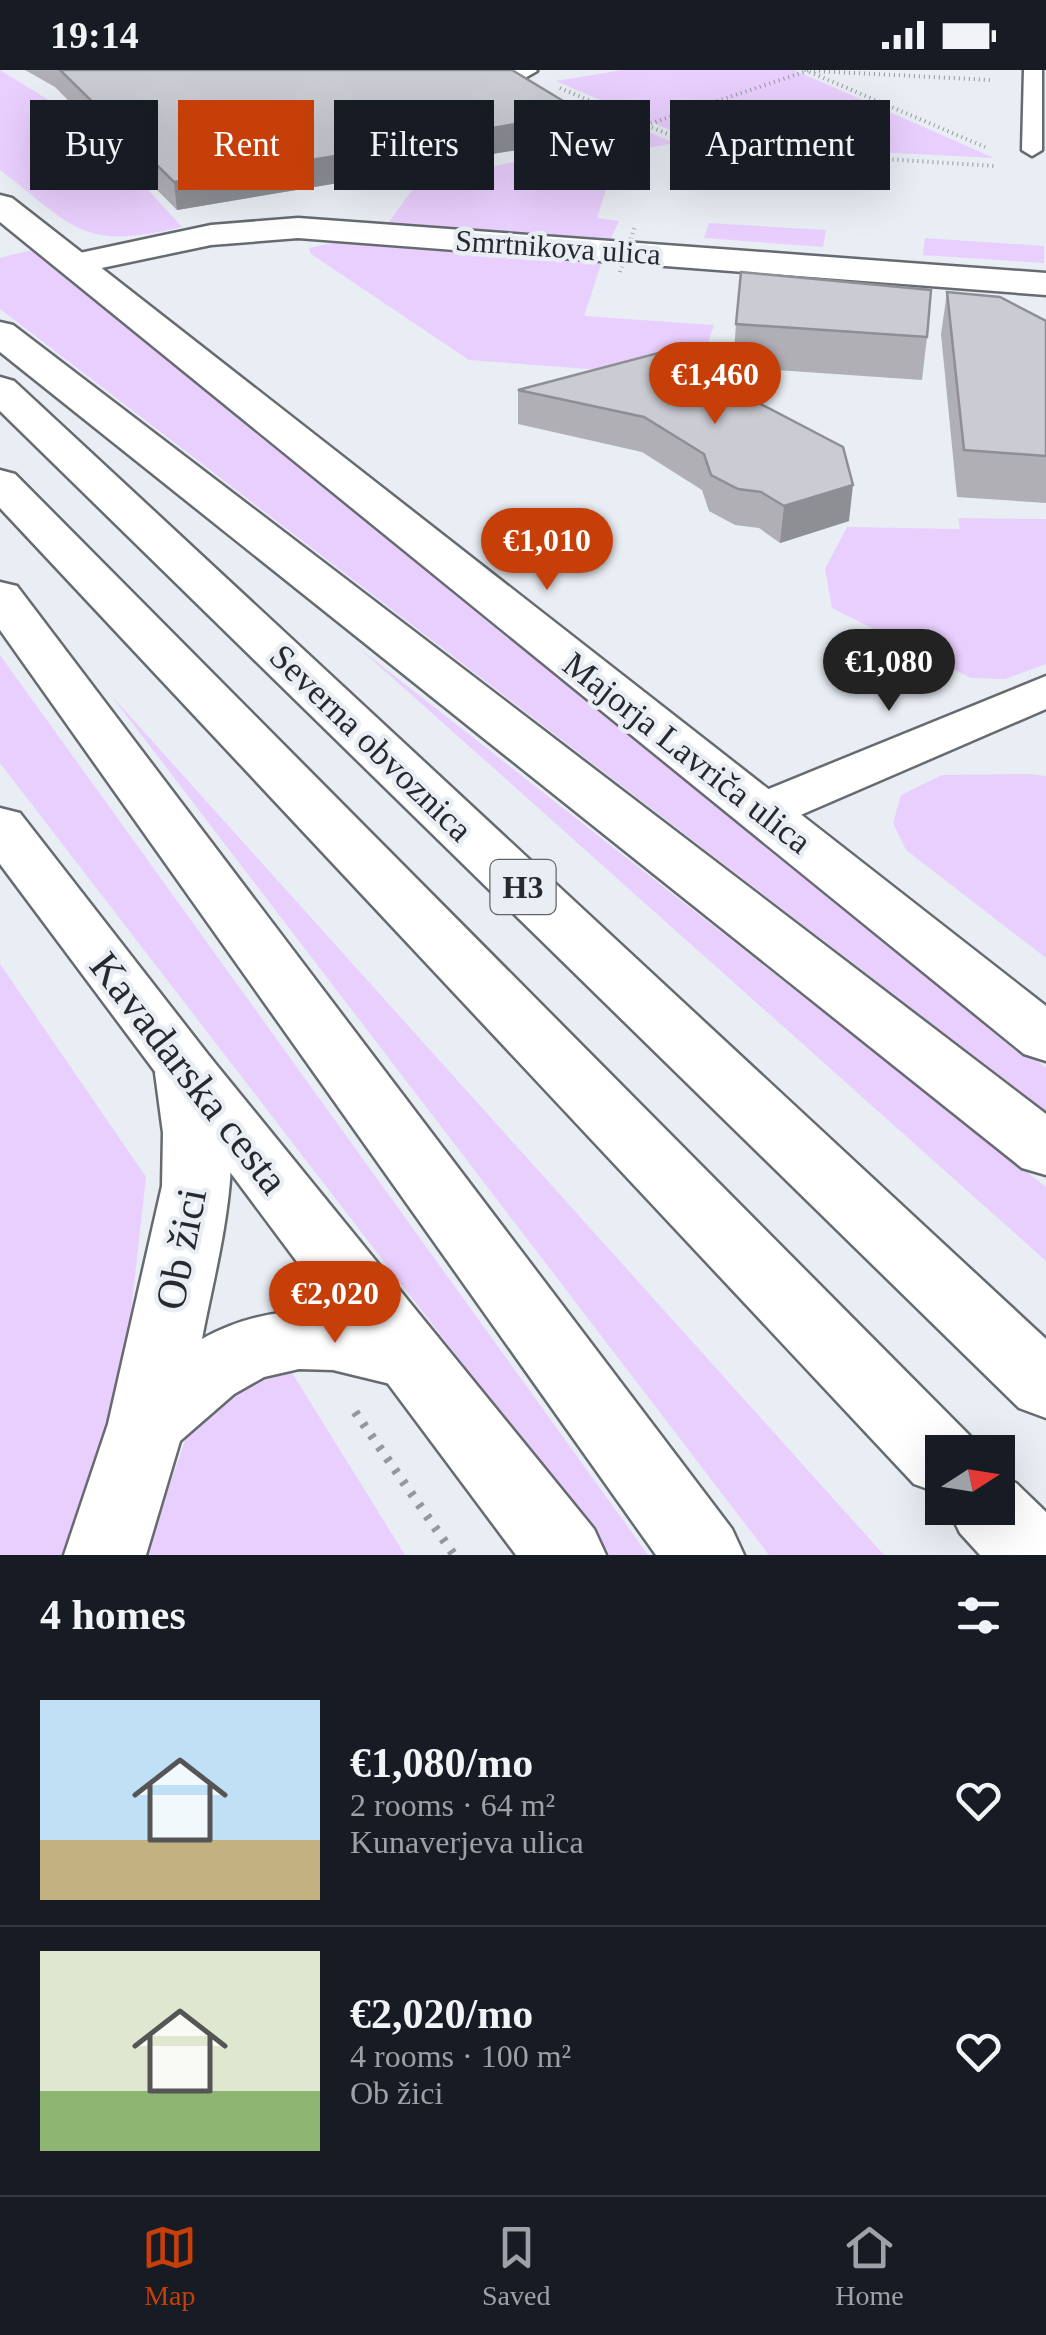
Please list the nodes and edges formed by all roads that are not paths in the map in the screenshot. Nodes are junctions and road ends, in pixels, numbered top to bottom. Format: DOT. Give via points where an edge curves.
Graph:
graph roads {
  1 [pos="1032,70"];
  2 [pos="1032,150"];
  3 [pos="0,204"];
  4 [pos="73,264"];
  5 [pos="1046,284"];
  6 [pos="0,332"];
  7 [pos="0,389"];
  8 [pos="0,483"];
  9 [pos="0,596"];
  10 [pos="1046,690"];
  11 [pos="763,810"];
  12 [pos="0,825"];
  13 [pos="1046,1040"];
  14 [pos="186,1073"];
  15 [pos="1046,1150"];
  16 [pos="411,1358"];
  17 [pos="1046,1386"];
  18 [pos="146,1424"];
  19 [pos="925,1442"];
  20 [pos="1005,1525"];
  21 [pos="105,1555"];
  22 [pos="565,1555"];
  23 [pos="703,1555"];
  24 [pos="1034,1555"];
  1 -- 2 [label="lane"];
  3 -- 4 [label="main road, Majorja Lavriča ulica"];
  4 -- 5 [label="main road, Smrtnikova ulica" via="212,235 298,228"];
  4 -- 11 [label="main road, Majorja Lavriča ulica"];
  6 -- 15 [label="main road"];
  7 -- 17 [label="main road, Severna obvoznica / H3"];
  8 -- 19 [label="main road"];
  9 -- 23 [label="main road"];
  10 -- 11 [label="main road"];
  11 -- 13 [label="main road, Majorja Lavriča ulica"];
  12 -- 14 [label="main road, Kavadarska cesta"];
  14 -- 16 [label="main road, Kavadarska cesta"];
  14 -- 18 [label="main road, Ob žici" via="196,1186"];
  16 -- 18 [label="main road" via="355,1339 303,1338 255,1348 216,1364"];
  16 -- 22 [label="main road, Kavadarska cesta"];
  18 -- 21 [label="main road, Ob žici"];
  20 -- 24 [label="main road"];
}
